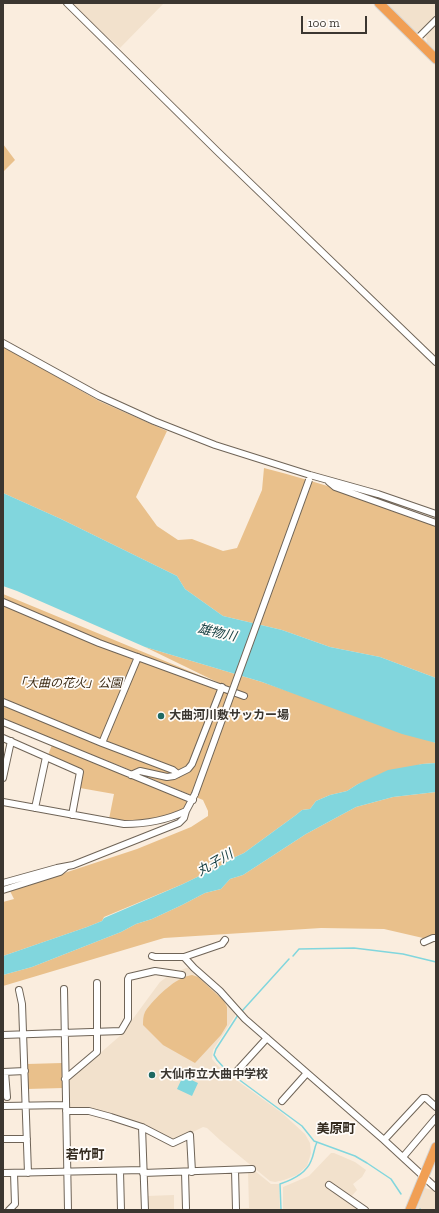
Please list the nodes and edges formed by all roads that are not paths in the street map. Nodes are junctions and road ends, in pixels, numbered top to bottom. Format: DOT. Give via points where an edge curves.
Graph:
graph roads {
  1 [pos="67,3"];
  2 [pos="379,3"];
  3 [pos="436,20"];
  4 [pos="416,40"];
  5 [pos="436,59"];
  6 [pos="3,343"];
  7 [pos="436,362"];
  8 [pos="309,477"];
  9 [pos="326,480"];
  10 [pos="436,514"];
  11 [pos="436,523"];
  12 [pos="3,602"];
  13 [pos="138,657"];
  14 [pos="222,687"];
  15 [pos="244,696"];
  16 [pos="3,702"];
  17 [pos="3,722"];
  18 [pos="3,738"];
  19 [pos="11,741"];
  20 [pos="102,743"];
  21 [pos="46,757"];
  22 [pos="178,774"];
  23 [pos="132,775"];
  24 [pos="3,778"];
  25 [pos="194,797"];
  26 [pos="3,802"];
  27 [pos="35,808"];
  28 [pos="186,811"];
  29 [pos="72,815"];
  30 [pos="67,866"];
  31 [pos="3,883"];
  32 [pos="3,890"];
  33 [pos="436,938"];
  34 [pos="225,940"];
  35 [pos="424,942"];
  36 [pos="152,956"];
  37 [pos="184,957"];
  38 [pos="182,975"];
  39 [pos="97,982"];
  40 [pos="64,989"];
  41 [pos="19,990"];
  42 [pos="98,1032"];
  43 [pos="64,1033"];
  44 [pos="24,1034"];
  45 [pos="3,1035"];
  46 [pos="267,1038"];
  47 [pos="25,1071"];
  48 [pos="236,1071"];
  49 [pos="4,1072"];
  50 [pos="307,1073"];
  51 [pos="65,1079"];
  52 [pos="7,1097"];
  53 [pos="282,1101"];
  54 [pos="3,1106"];
  55 [pos="26,1106"];
  56 [pos="436,1107"];
  57 [pos="66,1108"];
  58 [pos="436,1118"];
  59 [pos="142,1127"];
  60 [pos="3,1139"];
  61 [pos="27,1139"];
  62 [pos="384,1140"];
  63 [pos="436,1148"];
  64 [pos="403,1157"];
  65 [pos="252,1169"];
  66 [pos="235,1170"];
  67 [pos="120,1171"];
  68 [pos="67,1172"];
  69 [pos="143,1172"];
  70 [pos="188,1172"];
  71 [pos="3,1173"];
  72 [pos="14,1173"];
  73 [pos="28,1173"];
  74 [pos="424,1178"];
  75 [pos="330,1185"];
  76 [pos="436,1188"];
  77 [pos="186,1208"];
  78 [pos="236,1209"];
  79 [pos="10,1210"];
  80 [pos="68,1210"];
  81 [pos="121,1210"];
  82 [pos="145,1210"];
  83 [pos="365,1210"];
  84 [pos="410,1210"];
  1 -- 7 [label="street"];
  2 -- 4 [label="highway"];
  3 -- 4 [label="street"];
  4 -- 5 [label="highway"];
  6 -- 8 [label="street" via="99,396 154,421"];
  8 -- 9 [label="street"];
  8 -- 25 [label="street, bridge"];
  9 -- 10 [label="street"];
  9 -- 11 [label="street" via="335,487"];
  12 -- 13 [label="street"];
  13 -- 14 [label="street"];
  13 -- 20 [label="street"];
  14 -- 15 [label="street"];
  14 -- 22 [label="street" via="192,764"];
  16 -- 20 [label="street"];
  17 -- 23 [label="street"];
  18 -- 19 [label="street"];
  19 -- 21 [label="street"];
  19 -- 24 [label="street"];
  20 -- 22 [label="street"];
  21 -- 27 [label="street"];
  21 -- 29 [label="street" via="80,772"];
  22 -- 23 [label="street" via="167,776 140,771"];
  23 -- 25 [label="street"];
  25 -- 28 [label="street"];
  26 -- 27 [label="street"];
  27 -- 29 [label="street"];
  28 -- 29 [label="street" via="137,824"];
  28 -- 30 [label="street" via="179,823"];
  30 -- 31 [label="street"];
  30 -- 32 [label="street" via="60,872"];
  33 -- 35 [label="street"];
  34 -- 37 [label="street" via="222,944"];
  36 -- 37 [label="street"];
  37 -- 46 [label="street"];
  38 -- 42 [label="street" via="155,972 129,977 128,1019 121,1031"];
  39 -- 42 [label="street"];
  40 -- 43 [label="street"];
  41 -- 44 [label="street"];
  42 -- 43 [label="street"];
  42 -- 51 [label="street" via="97,1052"];
  43 -- 44 [label="street"];
  43 -- 51 [label="street"];
  44 -- 45 [label="street"];
  44 -- 47 [label="street"];
  46 -- 48 [label="street"];
  46 -- 50 [label="street"];
  47 -- 49 [label="street"];
  47 -- 55 [label="street"];
  49 -- 52 [label="street"];
  50 -- 53 [label="street"];
  50 -- 62 [label="street"];
  51 -- 57 [label="street"];
  54 -- 55 [label="street"];
  55 -- 57 [label="street"];
  55 -- 61 [label="street"];
  56 -- 62 [label="street" via="423,1098"];
  57 -- 59 [label="street" via="89,1111"];
  57 -- 68 [label="street"];
  58 -- 64 [label="street"];
  59 -- 69 [label="street"];
  59 -- 70 [label="street" via="173,1143 190,1135"];
  60 -- 61 [label="street"];
  61 -- 73 [label="street"];
  62 -- 64 [label="street"];
  63 -- 74 [label="highway"];
  64 -- 74 [label="street"];
  65 -- 66 [label="street"];
  66 -- 70 [label="street"];
  66 -- 78 [label="street"];
  67 -- 68 [label="street"];
  67 -- 69 [label="street"];
  67 -- 81 [label="street"];
  68 -- 73 [label="street"];
  68 -- 80 [label="street"];
  69 -- 70 [label="street"];
  69 -- 82 [label="street"];
  70 -- 77 [label="street"];
  71 -- 72 [label="street"];
  72 -- 73 [label="street"];
  72 -- 79 [label="street" via="14,1204"];
  74 -- 76 [label="street"];
  74 -- 84 [label="highway"];
  75 -- 83 [label="street"];
}
